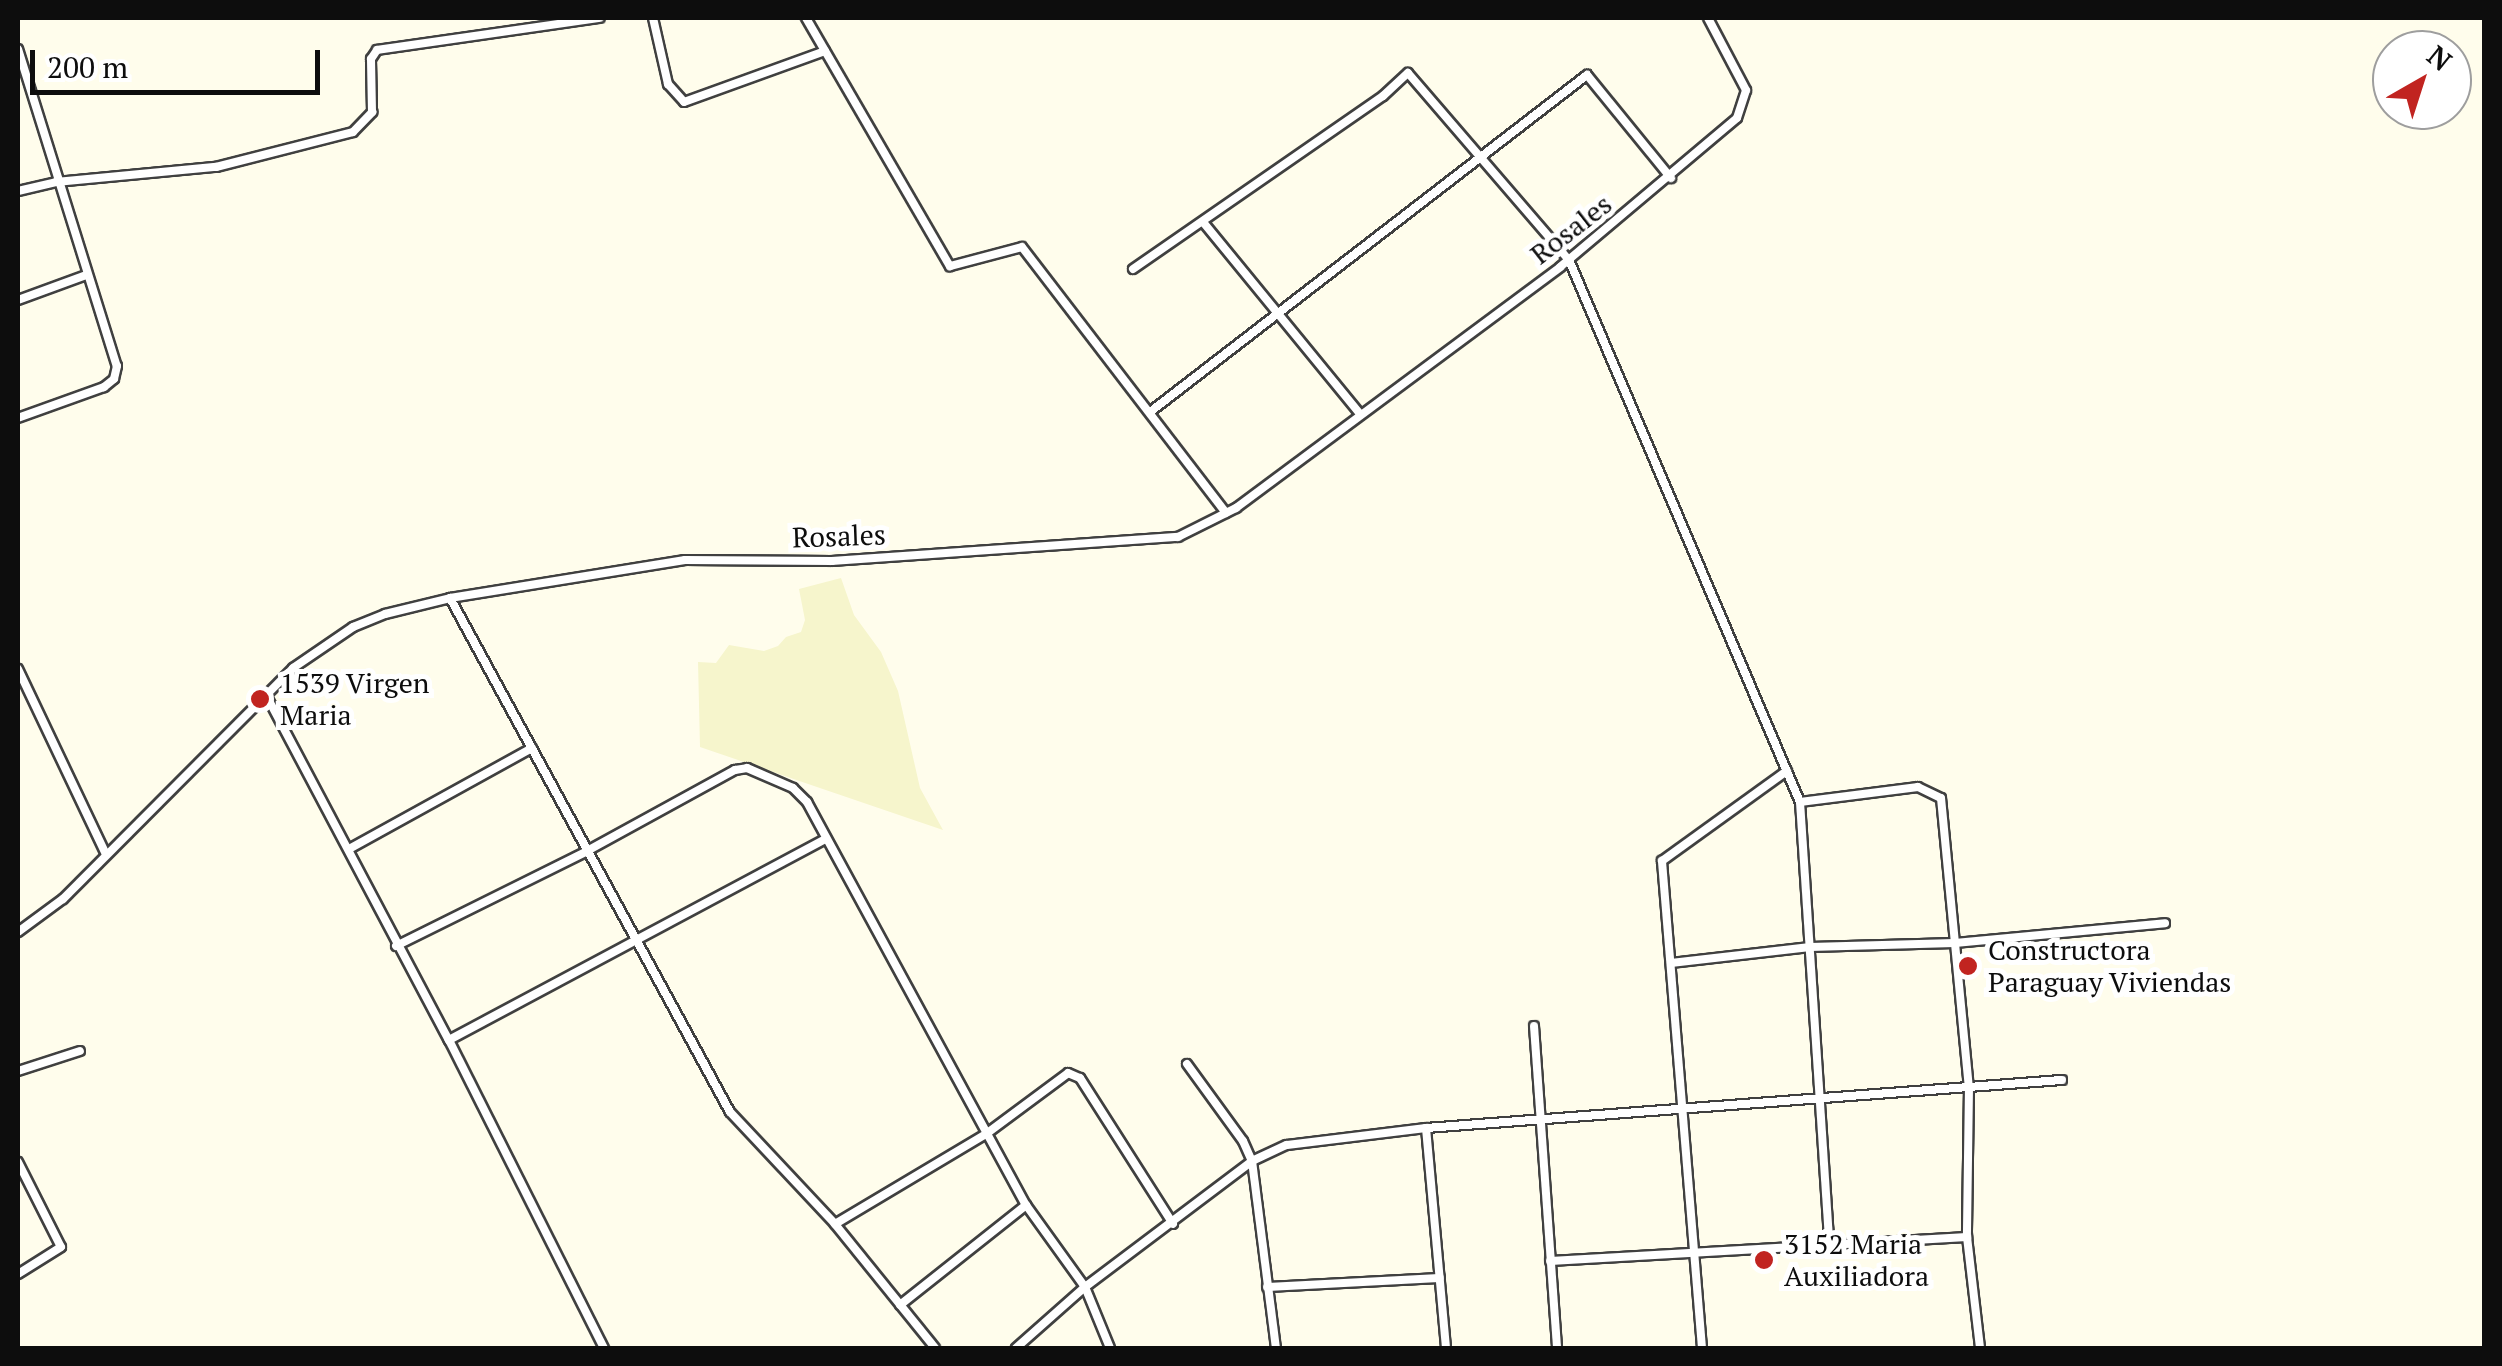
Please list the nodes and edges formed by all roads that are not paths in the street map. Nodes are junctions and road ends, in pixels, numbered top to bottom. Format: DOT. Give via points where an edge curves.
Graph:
graph roads {
  1 [pos="600,18"];
  2 [pos="653,18"];
  3 [pos="806,18"];
  4 [pos="1708,18"];
  5 [pos="18,49"];
  6 [pos="825,51"];
  7 [pos="1480,158"];
  8 [pos="1671,178"];
  9 [pos="56,182"];
  10 [pos="18,191"];
  11 [pos="1203,222"];
  12 [pos="1568,260"];
  13 [pos="1133,269"];
  14 [pos="86,275"];
  15 [pos="18,300"];
  16 [pos="1278,311"];
  17 [pos="1150,412"];
  18 [pos="1361,415"];
  19 [pos="18,418"];
  20 [pos="1226,513"];
  21 [pos="450,598"];
  22 [pos="18,669"];
  23 [pos="265,694"];
  24 [pos="532,748"];
  25 [pos="1787,771"];
  26 [pos="1800,802"];
  27 [pos="826,838"];
  28 [pos="349,849"];
  29 [pos="588,850"];
  30 [pos="106,854"];
  31 [pos="2165,924"];
  32 [pos="18,932"];
  33 [pos="636,940"];
  34 [pos="1956,942"];
  35 [pos="396,946"];
  36 [pos="1810,946"];
  37 [pos="1671,963"];
  38 [pos="1534,1026"];
  39 [pos="449,1040"];
  40 [pos="80,1051"];
  41 [pos="1187,1064"];
  42 [pos="18,1071"];
  43 [pos="2062,1080"];
  44 [pos="1970,1087"];
  45 [pos="1821,1098"];
  46 [pos="1682,1108"];
  47 [pos="1543,1119"];
  48 [pos="1426,1128"];
  49 [pos="986,1134"];
  50 [pos="1252,1161"];
  51 [pos="18,1162"];
  52 [pos="1026,1205"];
  53 [pos="835,1224"];
  54 [pos="1172,1224"];
  55 [pos="1968,1237"];
  56 [pos="1829,1243"];
  57 [pos="1696,1252"];
  58 [pos="1550,1261"];
  59 [pos="18,1274"];
  60 [pos="1440,1278"];
  61 [pos="1085,1287"];
  62 [pos="1267,1287"];
  63 [pos="900,1305"];
  64 [pos="604,1348"];
  65 [pos="935,1348"];
  66 [pos="1016,1348"];
  67 [pos="1110,1348"];
  68 [pos="1276,1348"];
  69 [pos="1446,1348"];
  70 [pos="1557,1348"];
  71 [pos="1702,1348"];
  72 [pos="1980,1348"];
  1 -- 9 [label="street" via="377,50 371,59 372,112 352,132 216,168"];
  2 -- 6 [label="street" via="668,84 684,102"];
  3 -- 6 [label="street"];
  4 -- 8 [label="street, Rosales" via="1746,90 1745,104"];
  5 -- 9 [label="street"];
  6 -- 17 [label="street" via="950,266 1022,247"];
  7 -- 8 [label="street" via="1587,74"];
  7 -- 11 [label="street" via="1408,73"];
  7 -- 12 [label="street"];
  7 -- 16 [label="street"];
  8 -- 12 [label="street, Rosales"];
  9 -- 10 [label="street"];
  9 -- 14 [label="street"];
  11 -- 13 [label="street"];
  11 -- 16 [label="street"];
  12 -- 18 [label="street, Rosales"];
  12 -- 25 [label="street"];
  14 -- 15 [label="street"];
  14 -- 19 [label="street" via="117,366 114,380"];
  16 -- 17 [label="street"];
  16 -- 18 [label="street"];
  17 -- 20 [label="street"];
  18 -- 20 [label="street, Rosales"];
  20 -- 21 [label="street, Rosales" via="1178,537 832,561 685,560"];
  21 -- 23 [label="street, Rosales" via="353,627"];
  21 -- 24 [label="street"];
  22 -- 30 [label="street"];
  23 -- 28 [label="street"];
  23 -- 30 [label="street, Rosales"];
  24 -- 28 [label="street"];
  24 -- 29 [label="street"];
  25 -- 26 [label="street"];
  25 -- 37 [label="street" via="1662,860"];
  26 -- 34 [label="street" via="1918,788 1941,798"];
  26 -- 36 [label="street"];
  27 -- 29 [label="street" via="800,794 747,768"];
  27 -- 33 [label="street"];
  27 -- 49 [label="street"];
  28 -- 35 [label="street"];
  29 -- 33 [label="street"];
  29 -- 35 [label="street"];
  30 -- 32 [label="street, Rosales" via="63,899"];
  31 -- 34 [label="street"];
  33 -- 39 [label="street"];
  33 -- 53 [label="street" via="730,1112"];
  34 -- 36 [label="street"];
  34 -- 44 [label="street"];
  35 -- 39 [label="street"];
  36 -- 37 [label="street"];
  36 -- 45 [label="street"];
  37 -- 46 [label="street"];
  38 -- 47 [label="street"];
  39 -- 64 [label="street"];
  40 -- 42 [label="street"];
  41 -- 50 [label="street"];
  43 -- 44 [label="street"];
  44 -- 45 [label="street"];
  44 -- 55 [label="street"];
  45 -- 46 [label="street"];
  45 -- 56 [label="street"];
  46 -- 47 [label="street"];
  46 -- 57 [label="street"];
  47 -- 48 [label="street"];
  47 -- 58 [label="street"];
  48 -- 50 [label="street" via="1286,1145"];
  48 -- 60 [label="street"];
  49 -- 52 [label="street"];
  49 -- 53 [label="street"];
  49 -- 54 [label="street" via="1062,1075 1075,1074"];
  50 -- 54 [label="street"];
  50 -- 62 [label="street"];
  51 -- 59 [label="street" via="62,1247"];
  52 -- 61 [label="street"];
  52 -- 63 [label="street"];
  53 -- 63 [label="street"];
  54 -- 61 [label="street"];
  55 -- 56 [label="street"];
  55 -- 72 [label="street"];
  56 -- 57 [label="street"];
  57 -- 58 [label="street"];
  57 -- 71 [label="street"];
  58 -- 70 [label="street"];
  60 -- 62 [label="street"];
  60 -- 69 [label="street"];
  61 -- 66 [label="street"];
  61 -- 67 [label="street"];
  62 -- 68 [label="street"];
  63 -- 65 [label="street"];
}
